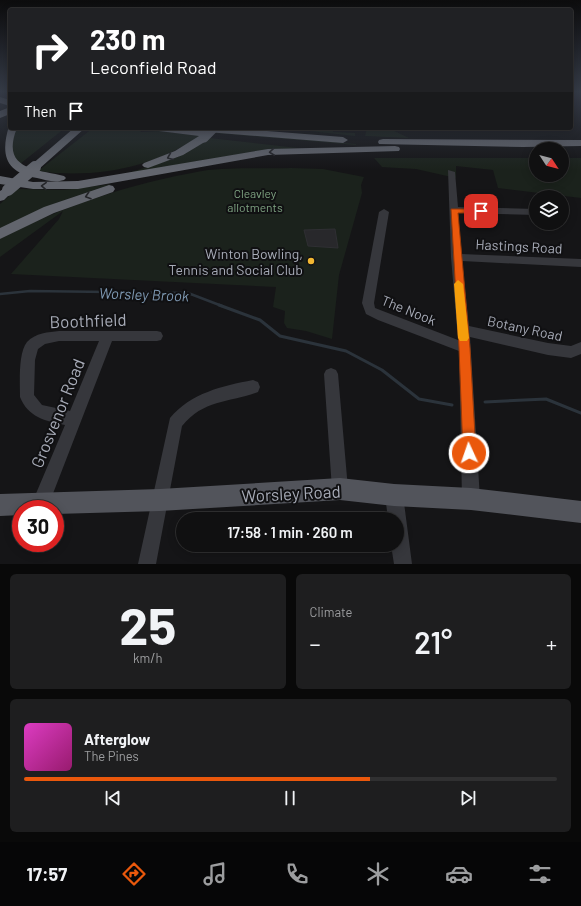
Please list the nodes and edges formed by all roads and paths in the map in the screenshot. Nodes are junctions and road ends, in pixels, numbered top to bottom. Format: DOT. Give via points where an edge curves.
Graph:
graph roads {
  1 [pos="11,130"];
  2 [pos="69,130"];
  3 [pos="78,130"];
  4 [pos="83,130"];
  5 [pos="178,130"];
  6 [pos="218,130"];
  7 [pos="278,130"];
  8 [pos="204,133"];
  9 [pos="372,141"];
  10 [pos="581,143"];
  11 [pos="395,149"];
  12 [pos="581,149"];
  13 [pos="529,150"];
  14 [pos="569,150"];
  15 [pos="234,158"];
  16 [pos="35,164"];
  17 [pos="451,172"];
  18 [pos="2,188"];
  19 [pos="454,210"];
  20 [pos="384,212"];
  21 [pos="529,212"];
  22 [pos="0,234"];
  23 [pos="456,257"];
  24 [pos="581,263"];
  25 [pos="462,330"];
  26 [pos="157,336"];
  27 [pos="107,337"];
  28 [pos="464,348"];
  29 [pos="581,348"];
  30 [pos="331,374"];
  31 [pos="253,387"];
  32 [pos="74,419"];
  33 [pos="340,489"];
  34 [pos="394,495"];
  35 [pos="471,499"];
  36 [pos="43,500"];
  37 [pos="160,500"];
  38 [pos="64,503"];
  39 [pos="0,505"];
  40 [pos="12,505"];
  41 [pos="396,512"];
  42 [pos="581,512"];
  43 [pos="401,552"];
  44 [pos="147,564"];
  45 [pos="403,564"];
  8 -- 1 [label="highway, one-way" via="172,157 137,168 94,176 54,177 26,171 7,160 4,145"];
  2 -- 16 [label="highway"];
  3 -- 16 [label="highway"];
  4 -- 16 [label="highway"];
  5 -- 11 [label="highway"];
  6 -- 8 [label="highway, bridge"];
  6 -- 9 [label="highway"];
  7 -- 9 [label="highway" via="305,136"];
  9 -- 10 [label="highway"];
  11 -- 13 [label="highway"];
  11 -- 15 [label="highway, one-way" via="287,150"];
  12 -- 14 [label="highway"];
  15 -- 18 [label="highway, one-way" via="89,184"];
  15 -- 22 [label="highway, one-way" via="87,196 38,215"];
  16 -- 18 [label="highway, bridge"];
  17 -- 19 [label="street"];
  19 -- 21 [label="street"];
  19 -- 23 [label="street"];
  20 -- 28 [label="street, The Nook" via="368,303 370,311"];
  23 -- 24 [label="street, Hastings Road"];
  23 -- 25 [label="street"];
  25 -- 28 [label="street"];
  25 -- 29 [label="street, Botany Road" via="548,349 571,352"];
  26 -- 27 [label="street, Boothfield"];
  27 -- 32 [label="street, Grosvenor Road"];
  27 -- 32 [label="street, Boothfield" via="59,336 42,339 32,346 28,360 27,397 37,410"];
  28 -- 35 [label="street"];
  30 -- 33 [label="street"];
  31 -- 37 [label="street" via="194,404 180,415 172,433"];
  32 -- 36 [label="street, Grosvenor Road"];
  33 -- 34 [label="main road, Worsley Road"];
  33 -- 37 [label="main road, Worsley Road"];
  34 -- 35 [label="main road, Worsley Road"];
  34 -- 41 [label="street"];
  35 -- 42 [label="main road, Worsley Road"];
  37 -- 38 [label="main road, Worsley Road"];
  37 -- 44 [label="street"];
  39 -- 40 [label="main road, Worsley Road"];
  43 -- 45 [label="street"];
}
